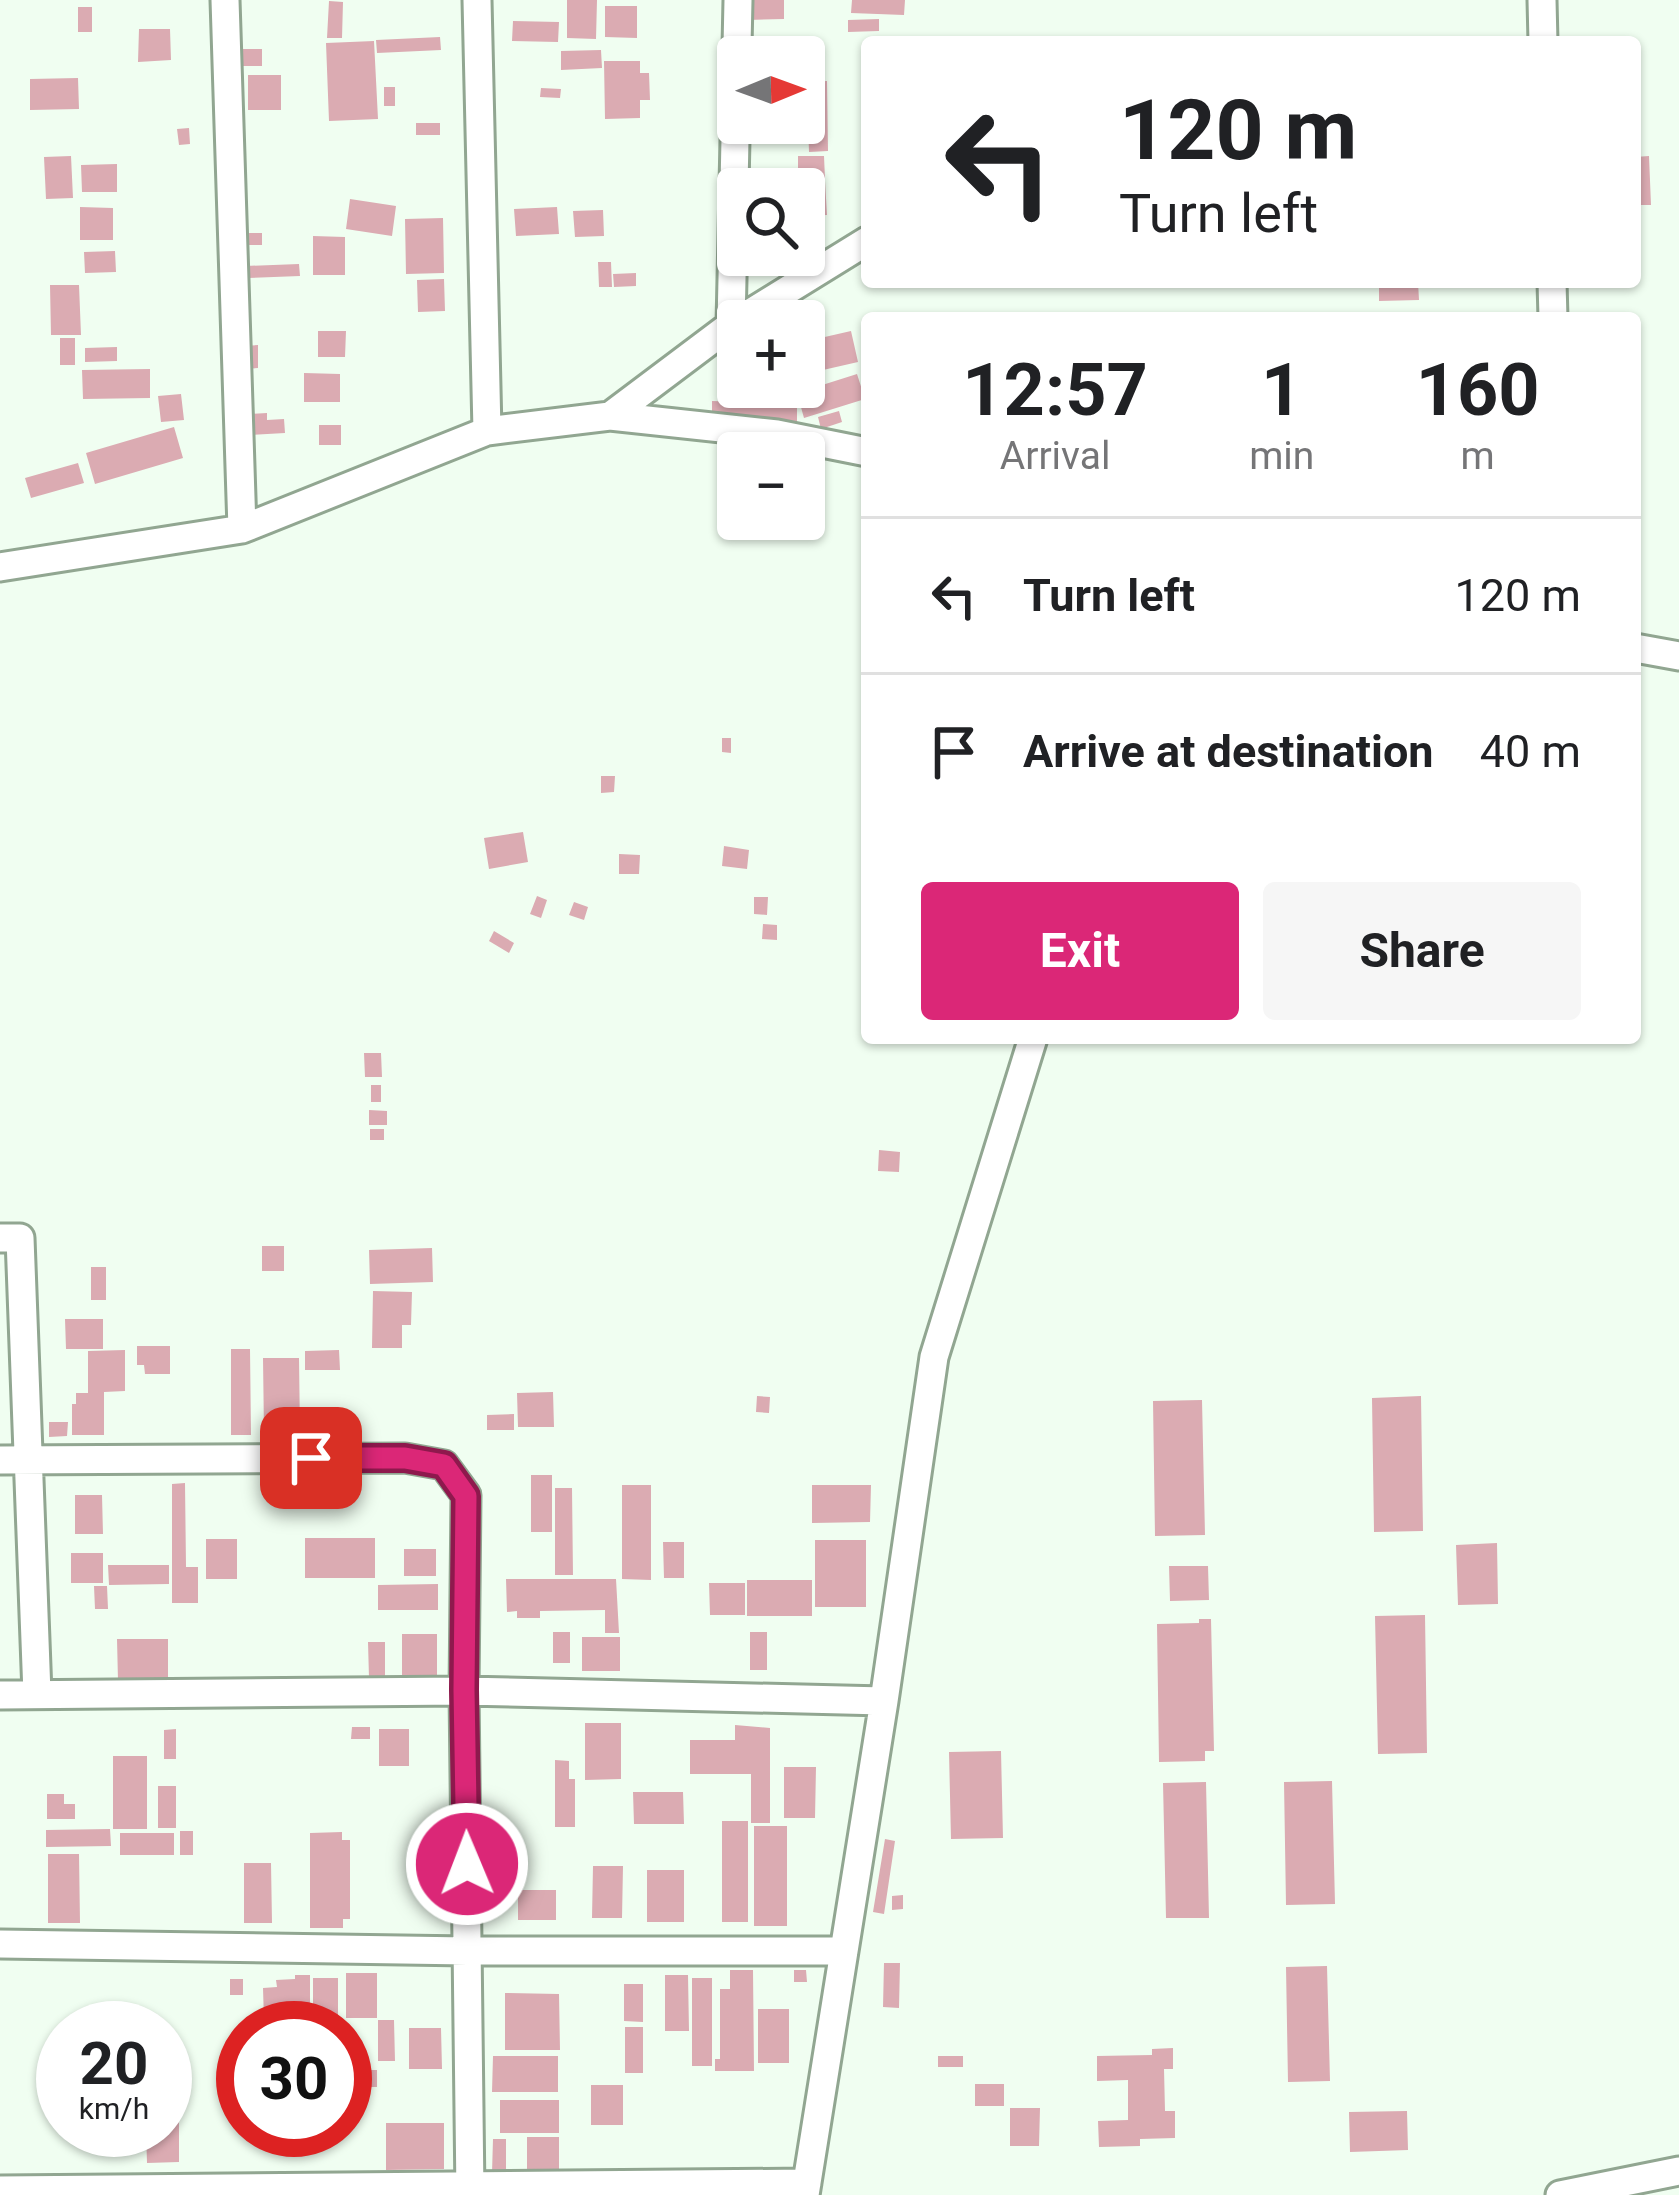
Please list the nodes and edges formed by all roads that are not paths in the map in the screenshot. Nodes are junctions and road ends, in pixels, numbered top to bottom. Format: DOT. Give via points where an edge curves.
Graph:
graph roads {
  1 [pos="225,0"];
  2 [pos="477,0"];
  3 [pos="738,0"];
  4 [pos="1542,0"];
  5 [pos="1543,36"];
  6 [pos="861,245"];
  7 [pos="732,300"];
  8 [pos="771,300"];
  9 [pos="717,336"];
  10 [pos="610,416"];
  11 [pos="487,431"];
  12 [pos="861,451"];
  13 [pos="242,529"];
  14 [pos="0,567"];
  15 [pos="1641,649"];
  16 [pos="1679,656"];
  17 [pos="1031,1044"];
  18 [pos="0,1238"];
  19 [pos="13,1460"];
  20 [pos="464,1690"];
  21 [pos="37,1694"];
  22 [pos="0,1695"];
  23 [pos="884,1701"];
  24 [pos="0,1944"];
  25 [pos="468,1951"];
  26 [pos="844,1951"];
  27 [pos="1679,2171"];
  28 [pos="1609,2185"];
  29 [pos="0,2189"];
  30 [pos="806,2189"];
  31 [pos="470,2191"];
  32 [pos="1560,2195"];
  33 [pos="1641,2195"];
  1 -- 13 [label="street"];
  2 -- 11 [label="street"];
  3 -- 7 [label="street"];
  4 -- 5 [label="street"];
  6 -- 8 [label="street"];
  9 -- 10 [label="street"];
  10 -- 11 [label="street"];
  10 -- 12 [label="street"];
  11 -- 13 [label="street"];
  13 -- 14 [label="street"];
  15 -- 16 [label="street"];
  17 -- 23 [label="street" via="934,1357"];
  18 -- 19 [label="street" via="20,1238"];
  19 -- 20 [label="street" via="405,1458 444,1465 466,1496"];
  19 -- 21 [label="street"];
  20 -- 21 [label="street"];
  20 -- 23 [label="street"];
  20 -- 25 [label="street"];
  21 -- 22 [label="street"];
  23 -- 26 [label="street"];
  24 -- 25 [label="street"];
  25 -- 26 [label="street"];
  25 -- 31 [label="street"];
  26 -- 30 [label="street"];
  27 -- 28 [label="street"];
  28 -- 32 [label="street"];
  28 -- 33 [label="street"];
  29 -- 31 [label="street"];
  30 -- 31 [label="street"];
}
